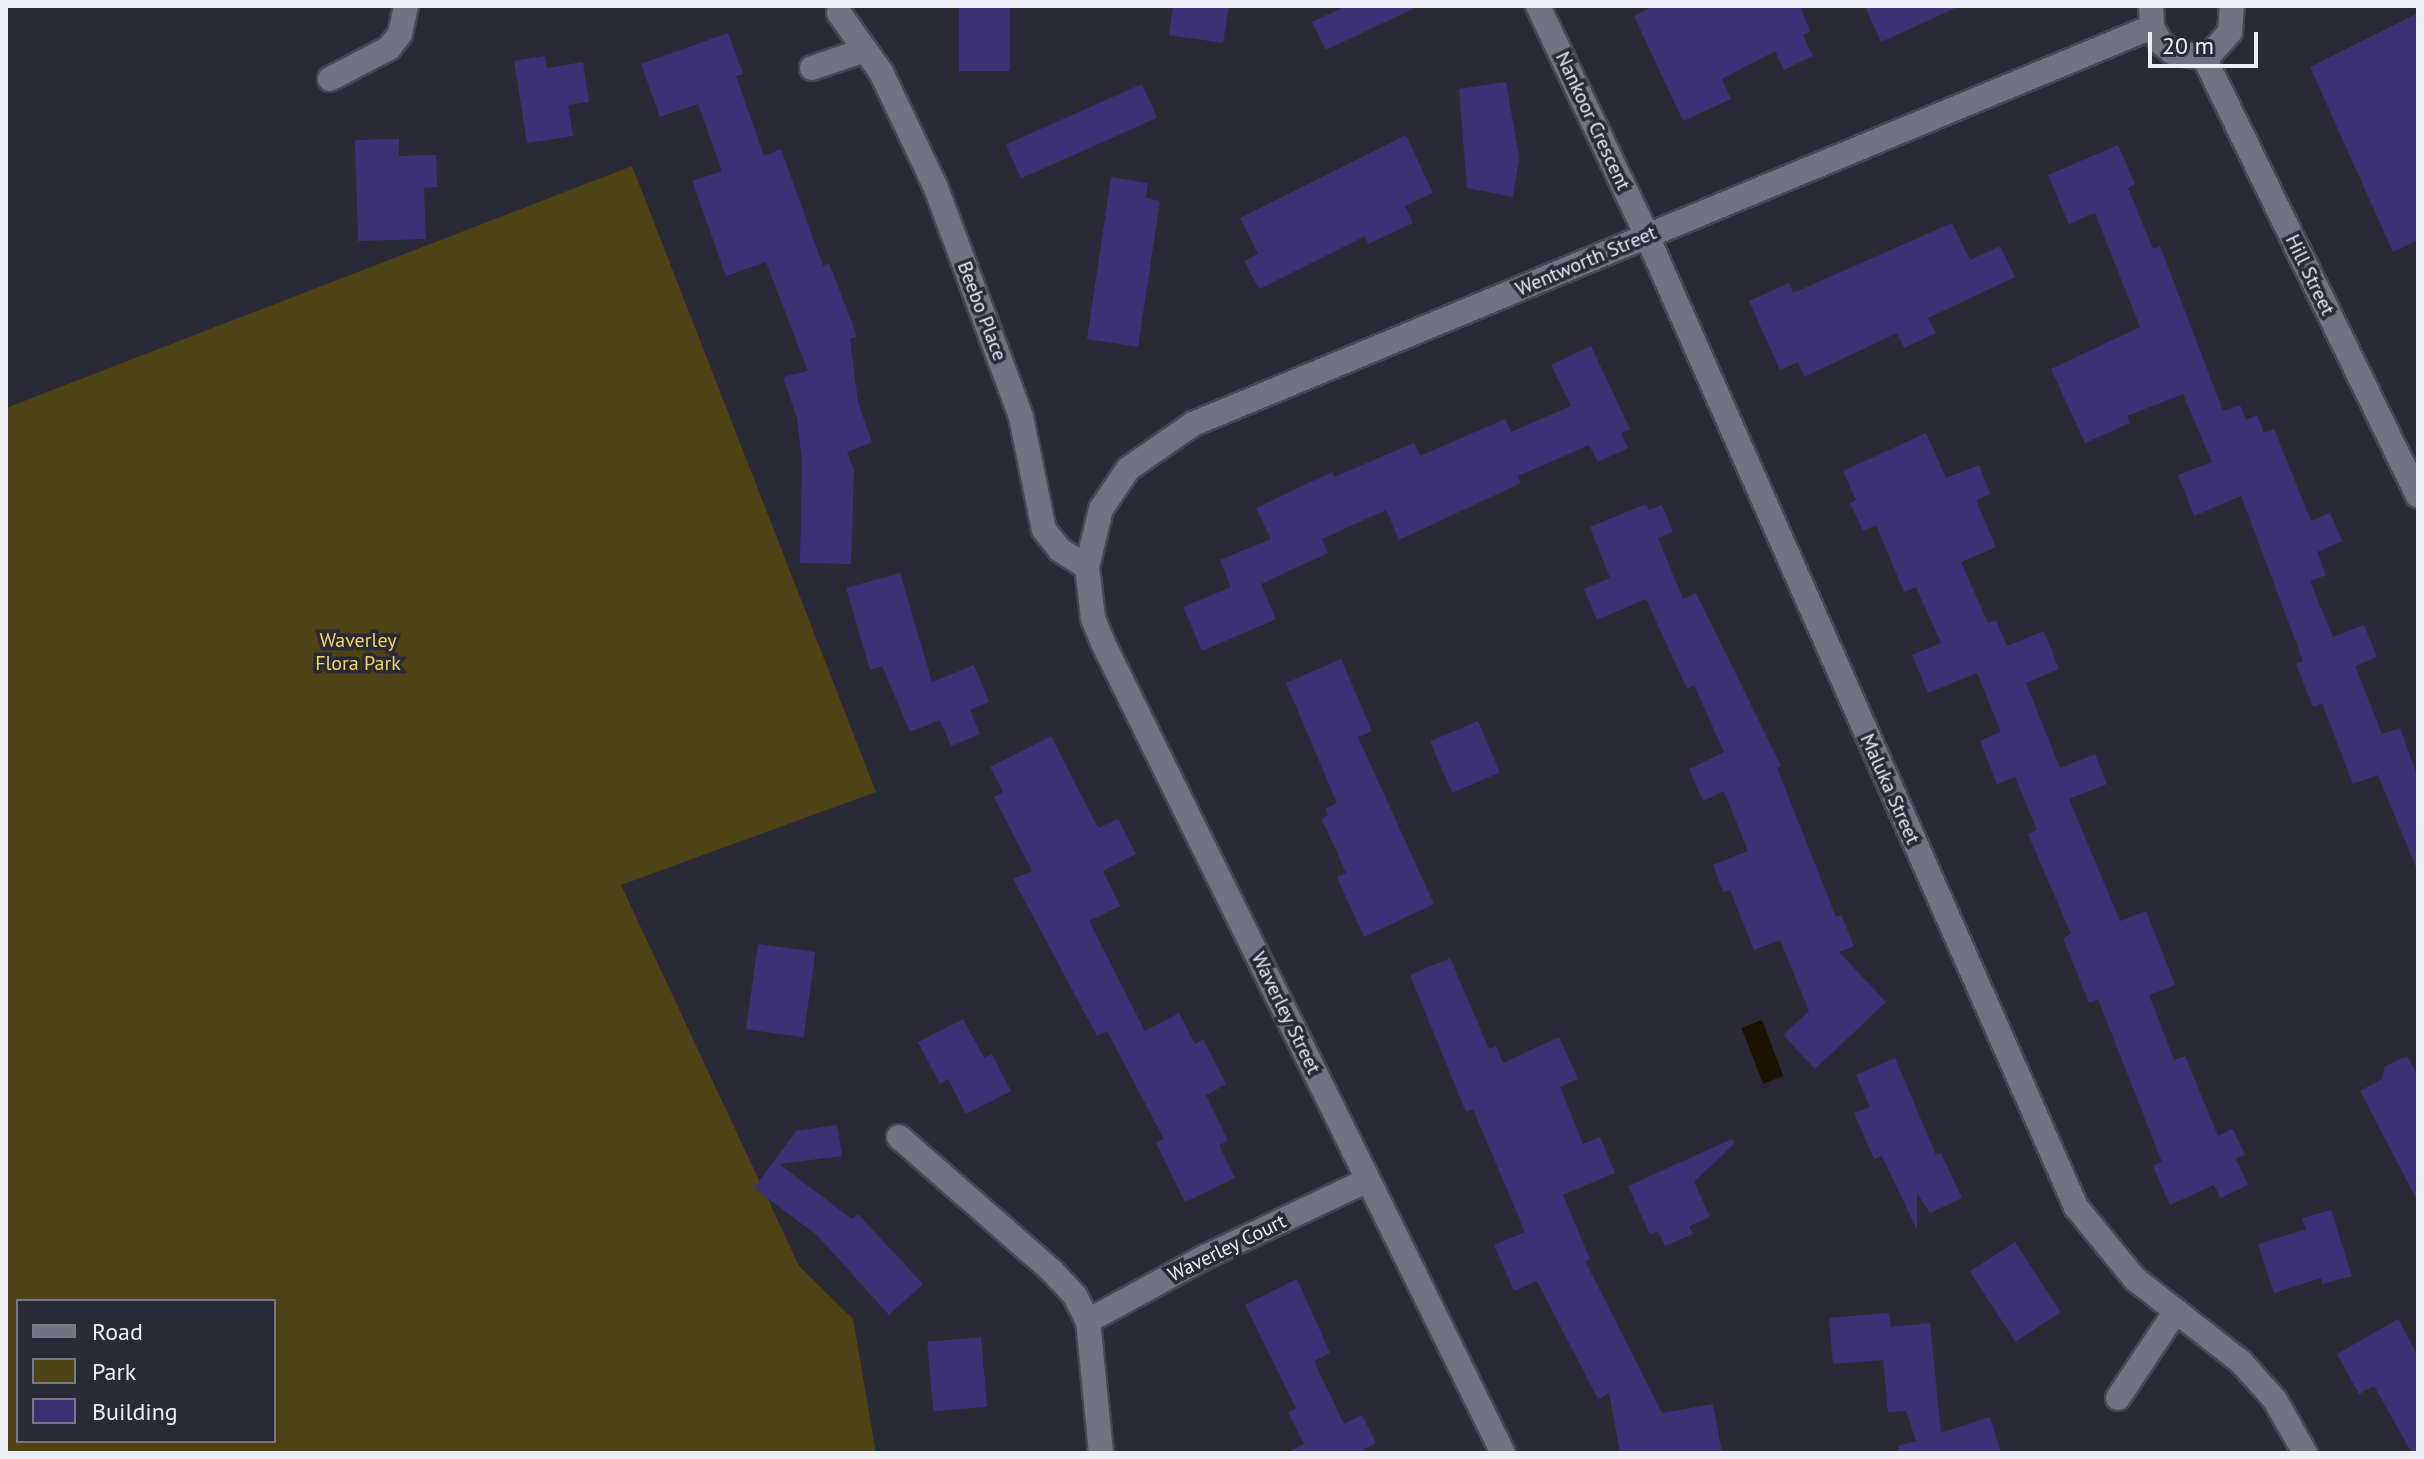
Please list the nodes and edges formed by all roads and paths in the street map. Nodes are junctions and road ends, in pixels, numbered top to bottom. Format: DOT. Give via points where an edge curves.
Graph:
graph roads {
  1 [pos="406,6"];
  2 [pos="1538,6"];
  3 [pos="2232,6"];
  4 [pos="839,13"];
  5 [pos="2152,16"];
  6 [pos="865,50"];
  7 [pos="2203,55"];
  8 [pos="812,68"];
  9 [pos="330,79"];
  10 [pos="1647,236"];
  11 [pos="2418,495"];
  12 [pos="1087,567"];
  13 [pos="899,1137"];
  14 [pos="1368,1180"];
  15 [pos="2176,1311"];
  16 [pos="1088,1321"];
  17 [pos="2118,1398"];
  18 [pos="1101,1453"];
  19 [pos="1503,1453"];
  20 [pos="2305,1453"];
  1 -- 9 [label="street" via="400,34 389,48"];
  2 -- 10 [label="street, Nankoor Crescent"];
  3 -- 7 [label="street" via="2230,32"];
  4 -- 6 [label="street, Beebo Place"];
  5 -- 7 [label="street" via="2172,52"];
  5 -- 10 [label="street, Wentworth Street"];
  6 -- 8 [label="street"];
  6 -- 12 [label="street, Beebo Place" via="881,72 936,188 1003,365 1031,449 1044,530 1049,541"];
  7 -- 11 [label="street, Hill Street"];
  10 -- 12 [label="street, Wentworth Street" via="1165,440 1112,488 1101,509"];
  10 -- 15 [label="street, Maluka Street" via="2076,1207 2109,1253"];
  12 -- 14 [label="street, Waverley Street" via="1093,618 1103,643"];
  13 -- 16 [label="street" via="1052,1271 1075,1296"];
  14 -- 16 [label="street, Waverley Court" via="1205,1257"];
  14 -- 19 [label="street, Waverley Street"];
  15 -- 17 [label="street"];
  15 -- 20 [label="street, Maluka Street" via="2241,1362 2275,1400"];
  16 -- 18 [label="street"];
}
